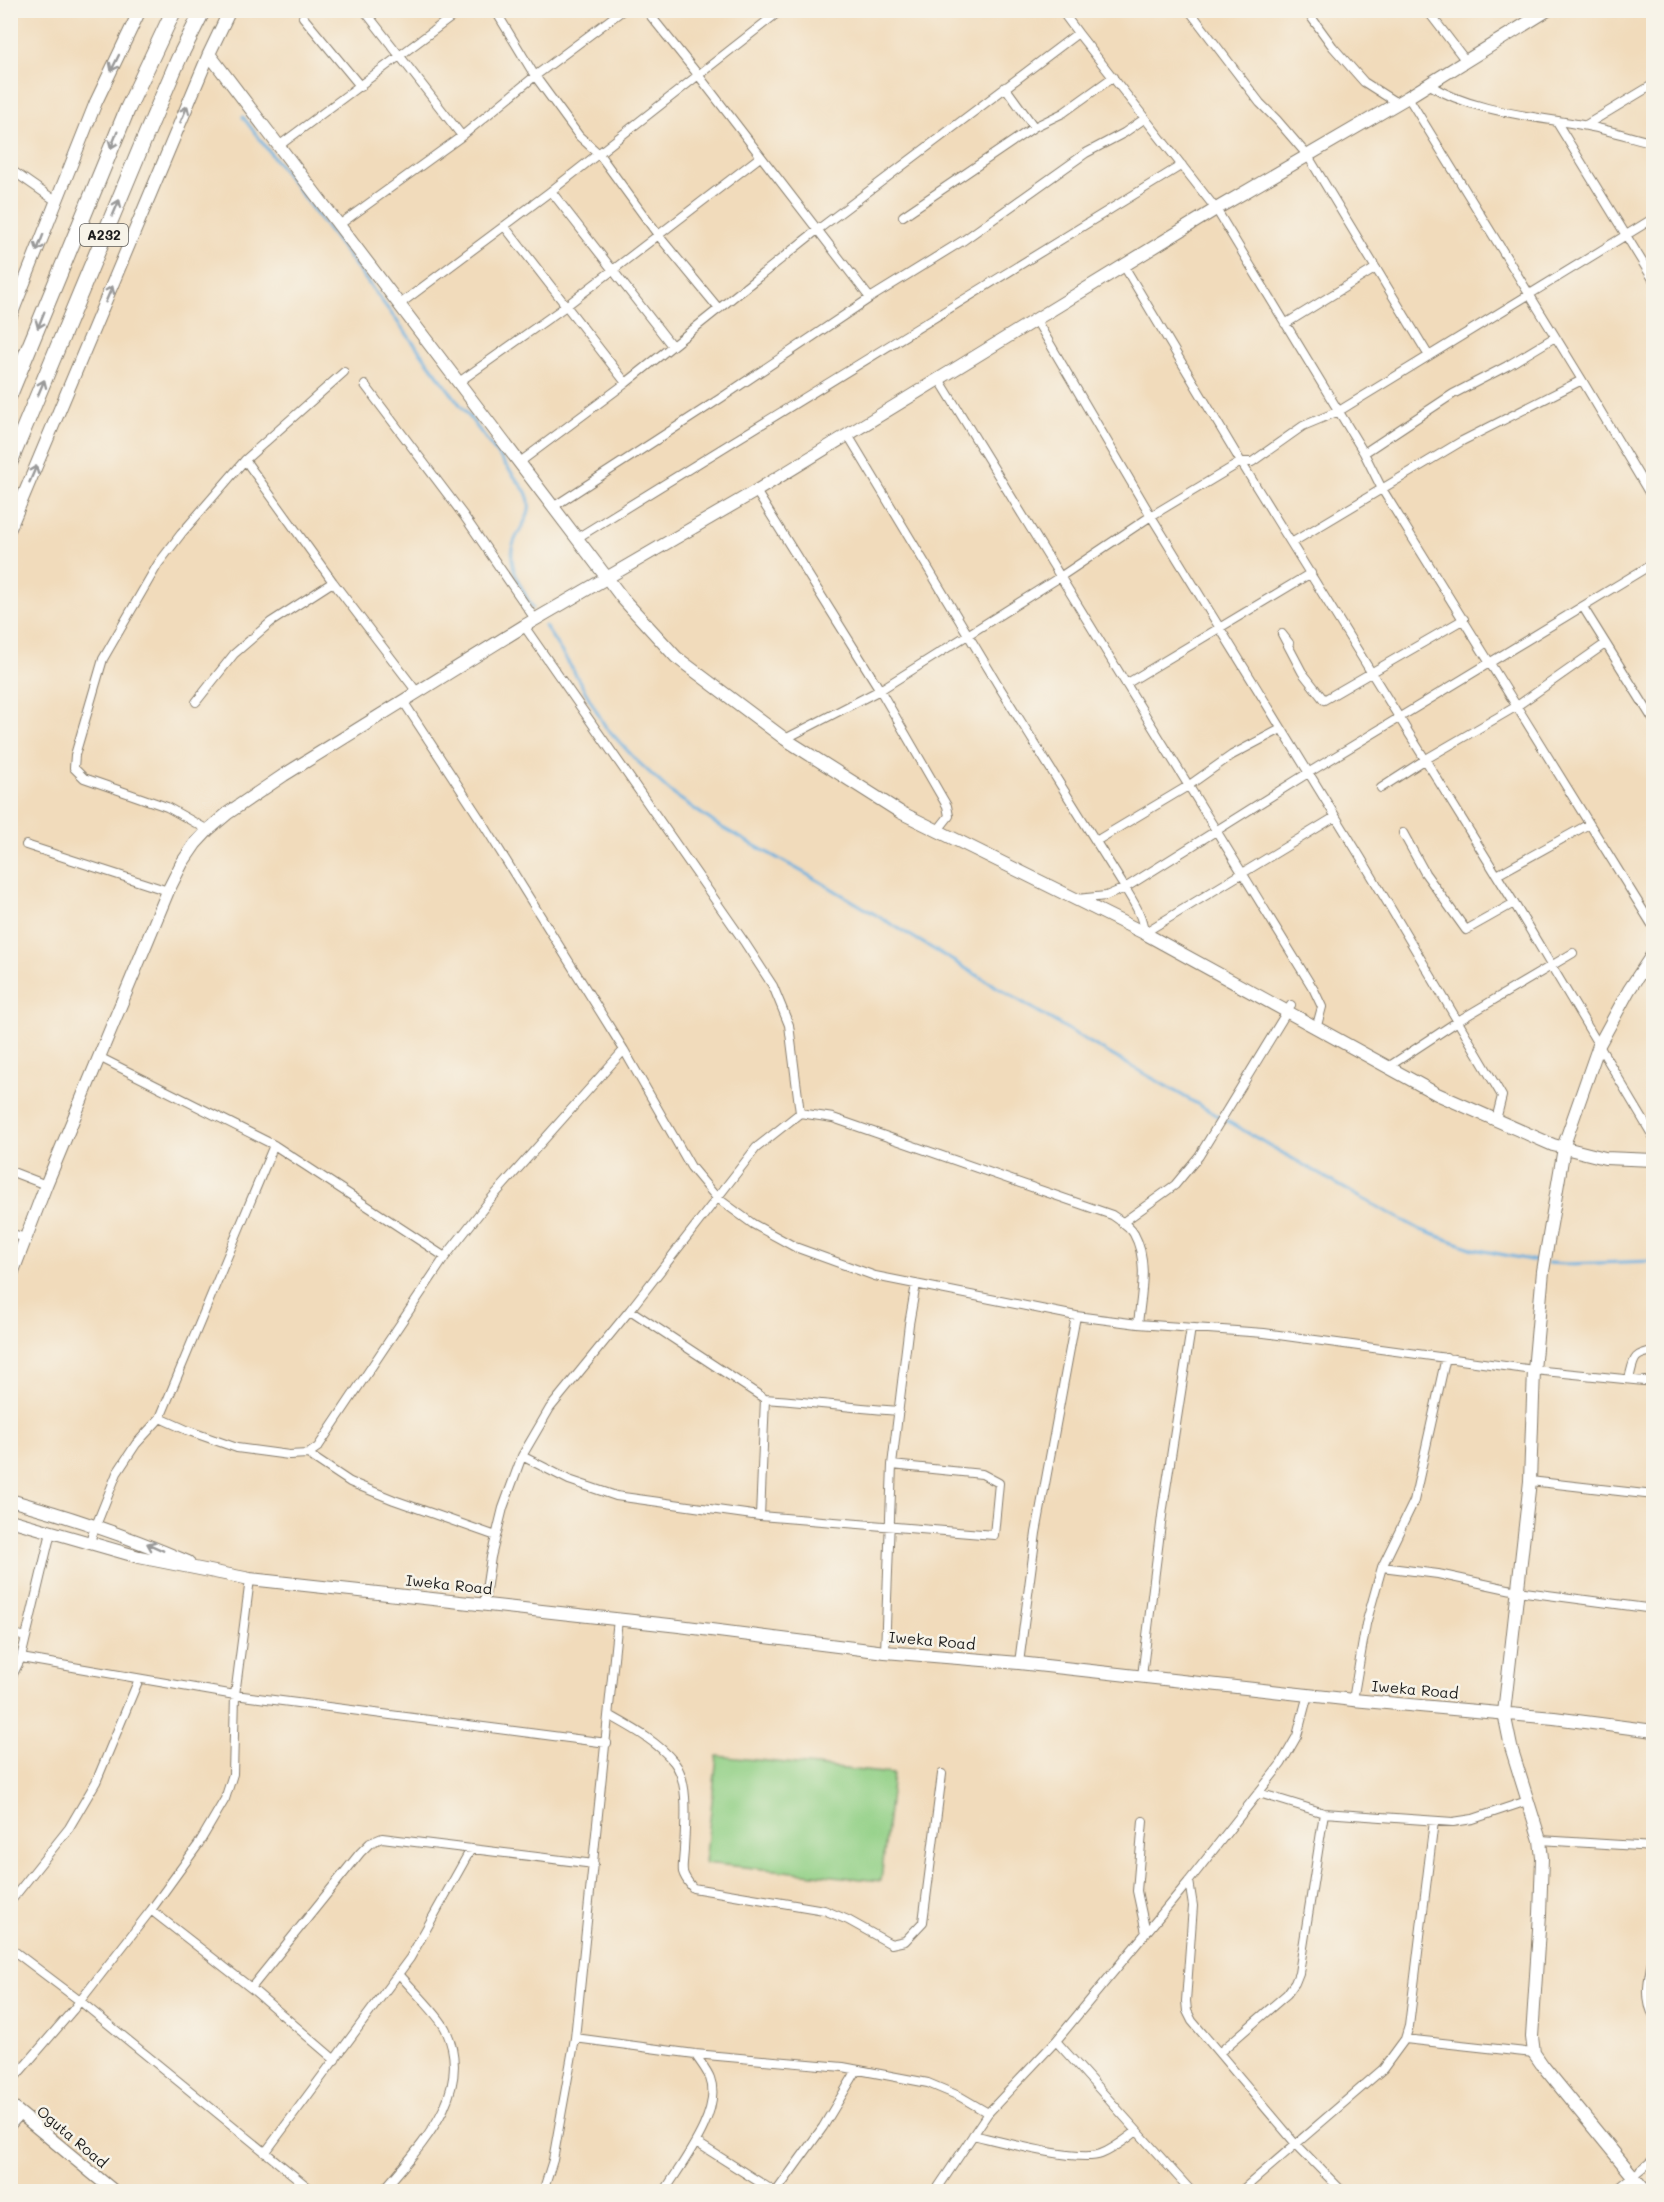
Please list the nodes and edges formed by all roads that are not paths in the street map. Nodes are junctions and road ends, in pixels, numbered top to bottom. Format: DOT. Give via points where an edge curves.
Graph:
graph roads {
  1 [pos="140,10"];
  2 [pos="174,10"];
  3 [pos="202,10"];
  4 [pos="230,10"];
  5 [pos="364,10"];
  6 [pos="461,10"];
  7 [pos="495,10"];
  8 [pos="623,10"];
  9 [pos="646,10"];
  10 [pos="781,10"];
  11 [pos="1061,10"];
  12 [pos="1189,10"];
  13 [pos="1306,10"];
  14 [pos="1427,10"];
  15 [pos="1548,10"];
  16 [pos="303,17"];
  17 [pos="1078,33"];
  18 [pos="210,54"];
  19 [pos="400,57"];
  20 [pos="1466,61"];
  21 [pos="535,76"];
  22 [pos="699,76"];
  23 [pos="1113,77"];
  24 [pos="1428,84"];
  25 [pos="1653,84"];
  26 [pos="361,87"];
  27 [pos="1005,87"];
  28 [pos="1402,100"];
  29 [pos="1144,119"];
  30 [pos="1556,121"];
  31 [pos="1586,125"];
  32 [pos="1034,127"];
  33 [pos="462,136"];
  34 [pos="1653,143"];
  35 [pos="280,146"];
  36 [pos="599,154"];
  37 [pos="1308,156"];
  38 [pos="760,157"];
  39 [pos="1182,165"];
  40 [pos="10,169"];
  41 [pos="551,191"];
  42 [pos="56,201"];
  43 [pos="1216,210"];
  44 [pos="903,216"];
  45 [pos="1653,218"];
  46 [pos="339,225"];
  47 [pos="505,226"];
  48 [pos="816,231"];
  49 [pos="658,235"];
  50 [pos="1625,236"];
  51 [pos="1124,266"];
  52 [pos="1376,268"];
  53 [pos="614,269"];
  54 [pos="1653,281"];
  55 [pos="1530,294"];
  56 [pos="870,298"];
  57 [pos="400,304"];
  58 [pos="566,306"];
  59 [pos="719,309"];
  60 [pos="10,318"];
  61 [pos="1036,320"];
  62 [pos="1285,324"];
  63 [pos="1556,337"];
  64 [pos="672,346"];
  65 [pos="1429,356"];
  66 [pos="344,372"];
  67 [pos="939,379"];
  68 [pos="1582,380"];
  69 [pos="459,382"];
  70 [pos="626,383"];
  71 [pos="365,385"];
  72 [pos="10,394"];
  73 [pos="1339,411"];
  74 [pos="848,435"];
  75 [pos="1364,453"];
  76 [pos="245,460"];
  77 [pos="10,462"];
  78 [pos="520,462"];
  79 [pos="1241,462"];
  80 [pos="1382,489"];
  81 [pos="756,491"];
  82 [pos="1653,501"];
  83 [pos="553,507"];
  84 [pos="1151,516"];
  85 [pos="10,528"];
  86 [pos="577,538"];
  87 [pos="1293,542"];
  88 [pos="1653,563"];
  89 [pos="1311,573"];
  90 [pos="606,577"];
  91 [pos="1060,577"];
  92 [pos="333,582"];
  93 [pos="1583,607"];
  94 [pos="1464,619"];
  95 [pos="529,622"];
  96 [pos="1219,626"];
  97 [pos="969,635"];
  98 [pos="1289,643"];
  99 [pos="1605,644"];
  100 [pos="1490,663"];
  101 [pos="1372,673"];
  102 [pos="1126,684"];
  103 [pos="880,690"];
  104 [pos="417,692"];
  105 [pos="403,701"];
  106 [pos="196,702"];
  107 [pos="1517,706"];
  108 [pos="1401,718"];
  109 [pos="1653,721"];
  110 [pos="1281,729"];
  111 [pos="785,740"];
  112 [pos="1426,759"];
  113 [pos="1308,773"];
  114 [pos="1188,786"];
  115 [pos="1381,788"];
  116 [pos="1335,817"];
  117 [pos="1589,824"];
  118 [pos="208,830"];
  119 [pos="938,830"];
  120 [pos="1215,831"];
  121 [pos="1402,833"];
  122 [pos="1096,841"];
  123 [pos="26,845"];
  124 [pos="1242,874"];
  125 [pos="1497,875"];
  126 [pos="1125,888"];
  127 [pos="168,891"];
  128 [pos="1073,899"];
  129 [pos="1514,903"];
  130 [pos="1653,928"];
  131 [pos="1144,933"];
  132 [pos="1653,952"];
  133 [pos="1574,953"];
  134 [pos="1552,967"];
  135 [pos="1289,1009"];
  136 [pos="1458,1021"];
  137 [pos="1316,1029"];
  138 [pos="1599,1045"];
  139 [pos="624,1050"];
  140 [pos="99,1057"];
  141 [pos="1388,1067"];
  142 [pos="800,1113"];
  143 [pos="1496,1120"];
  144 [pos="1653,1138"];
  145 [pos="274,1145"];
  146 [pos="1565,1149"];
  147 [pos="1651,1158"];
  148 [pos="10,1171"];
  149 [pos="46,1185"];
  150 [pos="716,1197"];
  151 [pos="1122,1223"];
  152 [pos="10,1233"];
  153 [pos="25,1238"];
  154 [pos="445,1257"];
  155 [pos="10,1279"];
  156 [pos="916,1284"];
  157 [pos="630,1310"];
  158 [pos="1076,1316"];
  159 [pos="1138,1324"];
  160 [pos="1191,1328"];
  161 [pos="1653,1351"];
  162 [pos="1446,1357"];
  163 [pos="1534,1370"];
  164 [pos="1629,1379"];
  165 [pos="1653,1382"];
  166 [pos="765,1399"];
  167 [pos="899,1411"];
  168 [pos="160,1418"];
  169 [pos="308,1454"];
  170 [pos="522,1456"];
  171 [pos="892,1465"];
  172 [pos="1530,1481"];
  173 [pos="10,1493"];
  174 [pos="1653,1495"];
  175 [pos="10,1500"];
  176 [pos="34,1507"];
  177 [pos="760,1516"];
  178 [pos="10,1520"];
  179 [pos="95,1524"];
  180 [pos="32,1526"];
  181 [pos="891,1526"];
  182 [pos="10,1530"];
  183 [pos="51,1532"];
  184 [pos="496,1536"];
  185 [pos="88,1543"];
  186 [pos="1382,1567"];
  187 [pos="208,1571"];
  188 [pos="250,1579"];
  189 [pos="1517,1591"];
  190 [pos="484,1604"];
  191 [pos="1653,1609"];
  192 [pos="618,1619"];
  193 [pos="10,1633"];
  194 [pos="26,1636"];
  195 [pos="885,1652"];
  196 [pos="21,1658"];
  197 [pos="1019,1663"];
  198 [pos="1142,1676"];
  199 [pos="139,1679"];
  200 [pos="10,1680"];
  201 [pos="1308,1694"];
  202 [pos="235,1695"];
  203 [pos="1353,1700"];
  204 [pos="1504,1713"];
  205 [pos="609,1715"];
  206 [pos="1653,1731"];
  207 [pos="607,1743"];
  208 [pos="942,1774"];
  209 [pos="1259,1793"];
  210 [pos="1527,1801"];
  211 [pos="1324,1813"];
  212 [pos="1143,1821"];
  213 [pos="1434,1821"];
  214 [pos="1540,1840"];
  215 [pos="1653,1847"];
  216 [pos="471,1849"];
  217 [pos="594,1864"];
  218 [pos="1189,1881"];
  219 [pos="10,1902"];
  220 [pos="151,1910"];
  221 [pos="1146,1933"];
  222 [pos="10,1947"];
  223 [pos="1653,1949"];
  224 [pos="399,1974"];
  225 [pos="251,1988"];
  226 [pos="80,2001"];
  227 [pos="1653,2016"];
  228 [pos="575,2038"];
  229 [pos="1405,2039"];
  230 [pos="1056,2041"];
  231 [pos="1219,2053"];
  232 [pos="1534,2053"];
  233 [pos="695,2054"];
  234 [pos="335,2060"];
  235 [pos="857,2070"];
  236 [pos="10,2083"];
  237 [pos="10,2105"];
  238 [pos="988,2113"];
  239 [pos="21,2114"];
  240 [pos="10,2127"];
  241 [pos="1137,2132"];
  242 [pos="973,2135"];
  243 [pos="696,2142"];
  244 [pos="1296,2144"];
  245 [pos="265,2153"];
  246 [pos="1653,2159"];
  247 [pos="1633,2176"];
  248 [pos="115,2192"];
  249 [pos="314,2192"];
  250 [pos="382,2192"];
  251 [pos="543,2192"];
  252 [pos="664,2192"];
  253 [pos="776,2192"];
  254 [pos="935,2192"];
  255 [pos="1192,2192"];
  256 [pos="1240,2192"];
  257 [pos="1347,2192"];
  258 [pos="1614,2192"];
  259 [pos="1646,2192"];
  1 -- 42 [label="street, one-way" via="96,102"];
  2 -- 72 [label="highway, A232, one-way" via="127,110"];
  77 -- 3 [label="highway, A232, one-way"];
  4 -- 18 [label="street"];
  5 -- 19 [label="street"];
  6 -- 19 [label="street"];
  7 -- 21 [label="street"];
  8 -- 21 [label="street"];
  9 -- 22 [label="street"];
  10 -- 22 [label="street"];
  11 -- 17 [label="street"];
  12 -- 37 [label="street" via="1260,104"];
  13 -- 28 [label="street" via="1364,82"];
  14 -- 20 [label="street"];
  15 -- 20 [label="street"];
  16 -- 26 [label="street"];
  17 -- 23 [label="street"];
  17 -- 27 [label="street"];
  18 -- 35 [label="street"];
  85 -- 18 [label="street, one-way"];
  19 -- 26 [label="street"];
  19 -- 33 [label="street"];
  20 -- 24 [label="street"];
  21 -- 33 [label="street"];
  21 -- 36 [label="street" via="579,136"];
  22 -- 36 [label="street"];
  22 -- 38 [label="street"];
  23 -- 29 [label="street"];
  23 -- 32 [label="street" via="1062,114"];
  24 -- 28 [label="street"];
  24 -- 30 [label="street" via="1455,99"];
  25 -- 31 [label="street"];
  26 -- 35 [label="street"];
  27 -- 32 [label="street"];
  27 -- 48 [label="street"];
  28 -- 37 [label="street"];
  28 -- 55 [label="street"];
  29 -- 39 [label="street"];
  29 -- 56 [label="street" via="1086,153 964,240"];
  30 -- 31 [label="street"];
  30 -- 50 [label="street"];
  31 -- 34 [label="street"];
  32 -- 44 [label="street"];
  33 -- 46 [label="street"];
  35 -- 46 [label="street"];
  36 -- 41 [label="street"];
  36 -- 49 [label="street"];
  37 -- 43 [label="street"];
  37 -- 52 [label="street"];
  38 -- 48 [label="street"];
  38 -- 49 [label="street"];
  39 -- 43 [label="street"];
  39 -- 86 [label="street"];
  40 -- 42 [label="street"];
  41 -- 47 [label="street"];
  41 -- 53 [label="street"];
  42 -- 60 [label="street, one-way"];
  43 -- 51 [label="street"];
  43 -- 62 [label="street"];
  45 -- 50 [label="street"];
  46 -- 57 [label="street"];
  47 -- 57 [label="street"];
  47 -- 58 [label="street"];
  48 -- 56 [label="street"];
  48 -- 59 [label="street"];
  49 -- 53 [label="street"];
  49 -- 59 [label="street"];
  50 -- 54 [label="street"];
  50 -- 55 [label="street"];
  51 -- 61 [label="street"];
  51 -- 79 [label="street"];
  52 -- 62 [label="street"];
  52 -- 65 [label="street"];
  53 -- 58 [label="street"];
  53 -- 64 [label="street"];
  55 -- 63 [label="street"];
  55 -- 65 [label="street"];
  56 -- 83 [label="street"];
  57 -- 69 [label="street"];
  58 -- 69 [label="street"];
  58 -- 70 [label="street"];
  59 -- 64 [label="street"];
  61 -- 67 [label="street"];
  61 -- 84 [label="street"];
  62 -- 73 [label="street"];
  63 -- 68 [label="street"];
  63 -- 75 [label="street" via="1453,394"];
  64 -- 70 [label="street"];
  65 -- 73 [label="street"];
  66 -- 76 [label="street"];
  67 -- 74 [label="street"];
  67 -- 91 [label="street"];
  68 -- 80 [label="street" via="1462,441"];
  68 -- 82 [label="street"];
  69 -- 78 [label="street"];
  70 -- 78 [label="street"];
  71 -- 95 [label="street" via="464,516"];
  73 -- 75 [label="street"];
  73 -- 79 [label="street" via="1303,426 1252,462"];
  74 -- 81 [label="street"];
  74 -- 97 [label="street"];
  75 -- 80 [label="street"];
  76 -- 92 [label="street"];
  76 -- 118 [label="street" via="158,564 133,606 104,659 75,754 74,768 84,778 167,807"];
  78 -- 83 [label="street"];
  79 -- 84 [label="street"];
  79 -- 87 [label="street"];
  80 -- 87 [label="street"];
  80 -- 94 [label="street"];
  81 -- 90 [label="street"];
  81 -- 103 [label="street"];
  83 -- 86 [label="street"];
  84 -- 91 [label="street"];
  84 -- 96 [label="street"];
  86 -- 90 [label="street"];
  87 -- 89 [label="street"];
  88 -- 93 [label="street"];
  89 -- 96 [label="street"];
  89 -- 101 [label="street"];
  90 -- 95 [label="street"];
  90 -- 111 [label="street" via="676,657"];
  91 -- 97 [label="street"];
  91 -- 102 [label="street"];
  92 -- 104 [label="street"];
  92 -- 106 [label="street" via="271,622 234,654"];
  93 -- 99 [label="street"];
  93 -- 100 [label="street"];
  94 -- 100 [label="street"];
  94 -- 101 [label="street"];
  95 -- 104 [label="street"];
  95 -- 142 [label="street" via="772,986 789,1025"];
  96 -- 102 [label="street"];
  96 -- 110 [label="street"];
  97 -- 103 [label="street"];
  97 -- 122 [label="street"];
  98 -- 101 [label="street" via="1282,634 1302,672 1324,700"];
  99 -- 107 [label="street"];
  99 -- 109 [label="street"];
  100 -- 107 [label="street"];
  100 -- 108 [label="street"];
  101 -- 108 [label="street"];
  102 -- 114 [label="street"];
  103 -- 111 [label="street"];
  103 -- 119 [label="street" via="947,806 949,816"];
  104 -- 105 [label="street"];
  105 -- 118 [label="street" via="284,775"];
  105 -- 139 [label="street"];
  107 -- 112 [label="street"];
  107 -- 117 [label="street"];
  108 -- 112 [label="street"];
  108 -- 113 [label="street"];
  110 -- 113 [label="street"];
  110 -- 114 [label="street" via="1232,755"];
  111 -- 119 [label="street" via="900,812"];
  112 -- 115 [label="street"];
  112 -- 125 [label="street"];
  113 -- 116 [label="street"];
  113 -- 120 [label="street"];
  114 -- 120 [label="street"];
  114 -- 122 [label="street"];
  116 -- 124 [label="street"];
  116 -- 136 [label="street"];
  117 -- 125 [label="street"];
  117 -- 130 [label="street"];
  118 -- 127 [label="street" via="182,863"];
  119 -- 128 [label="street"];
  120 -- 124 [label="street"];
  120 -- 126 [label="street"];
  121 -- 129 [label="street" via="1466,930"];
  122 -- 126 [label="street"];
  123 -- 127 [label="street"];
  124 -- 131 [label="street"];
  124 -- 137 [label="street" via="1322,1007"];
  125 -- 129 [label="street"];
  126 -- 128 [label="street" via="1106,896"];
  126 -- 131 [label="street" via="1138,910"];
  127 -- 140 [label="street"];
  128 -- 131 [label="street"];
  129 -- 134 [label="street"];
  131 -- 135 [label="street"];
  132 -- 138 [label="street"];
  133 -- 134 [label="street"];
  134 -- 136 [label="street"];
  134 -- 138 [label="street"];
  135 -- 137 [label="street"];
  135 -- 151 [label="street" via="1199,1156 1175,1185"];
  136 -- 141 [label="street"];
  136 -- 143 [label="street" via="1502,1096"];
  137 -- 141 [label="street"];
  138 -- 144 [label="street"];
  138 -- 146 [label="street"];
  139 -- 150 [label="street" via="691,1167"];
  139 -- 154 [label="street" via="490,1200"];
  140 -- 145 [label="street"];
  140 -- 149 [label="street"];
  141 -- 143 [label="street"];
  142 -- 150 [label="street" via="756,1148"];
  142 -- 151 [label="street" via="834,1118 1112,1215"];
  143 -- 146 [label="street"];
  145 -- 154 [label="street"];
  145 -- 168 [label="street"];
  146 -- 147 [label="street" via="1605,1158"];
  146 -- 163 [label="street" via="1545,1255"];
  148 -- 149 [label="street"];
  149 -- 153 [label="street"];
  150 -- 156 [label="street" via="753,1224 795,1247 876,1276"];
  150 -- 157 [label="street"];
  151 -- 159 [label="street" via="1133,1232 1140,1252 1143,1273"];
  152 -- 153 [label="street"];
  153 -- 155 [label="street"];
  154 -- 169 [label="street" via="318,1447"];
  156 -- 158 [label="street"];
  156 -- 167 [label="street"];
  157 -- 166 [label="street"];
  157 -- 170 [label="street" via="550,1408"];
  158 -- 159 [label="street"];
  158 -- 197 [label="street" via="1036,1533"];
  159 -- 160 [label="street"];
  160 -- 162 [label="street" via="1264,1333"];
  160 -- 198 [label="street"];
  161 -- 164 [label="street" via="1634,1358"];
  162 -- 163 [label="street"];
  162 -- 186 [label="street" via="1414,1501"];
  163 -- 164 [label="street"];
  163 -- 172 [label="street"];
  164 -- 165 [label="street"];
  166 -- 167 [label="street"];
  166 -- 177 [label="street"];
  167 -- 171 [label="street"];
  168 -- 169 [label="street" via="237,1448"];
  168 -- 179 [label="street" via="117,1473"];
  169 -- 184 [label="street" via="350,1482"];
  170 -- 177 [label="street" via="569,1480 616,1496"];
  170 -- 184 [label="street"];
  171 -- 181 [label="street"];
  171 -- 181 [label="street" via="982,1474 999,1483 994,1535"];
  172 -- 174 [label="street"];
  172 -- 189 [label="street"];
  173 -- 176 [label="street"];
  175 -- 176 [label="street"];
  176 -- 179 [label="street"];
  177 -- 181 [label="street"];
  178 -- 180 [label="street"];
  179 -- 185 [label="street"];
  187 -- 179 [label="street, one-way"];
  180 -- 182 [label="street"];
  180 -- 183 [label="street"];
  181 -- 195 [label="street"];
  183 -- 185 [label="street"];
  183 -- 194 [label="street"];
  184 -- 190 [label="street"];
  185 -- 187 [label="street"];
  186 -- 189 [label="street"];
  186 -- 203 [label="street" via="1366,1624"];
  187 -- 188 [label="street, Iweka Road"];
  188 -- 190 [label="street, Iweka Road"];
  188 -- 202 [label="street"];
  189 -- 191 [label="street"];
  189 -- 204 [label="street"];
  190 -- 192 [label="street, Iweka Road"];
  192 -- 195 [label="street, Iweka Road"];
  192 -- 205 [label="street"];
  193 -- 194 [label="street"];
  194 -- 196 [label="street"];
  195 -- 197 [label="street, Iweka Road"];
  196 -- 199 [label="street"];
  196 -- 200 [label="street"];
  197 -- 198 [label="street, Iweka Road"];
  198 -- 201 [label="street, Iweka Road"];
  199 -- 202 [label="street"];
  199 -- 219 [label="street" via="96,1782 69,1828"];
  201 -- 203 [label="street, Iweka Road"];
  201 -- 209 [label="street" via="1297,1736"];
  202 -- 207 [label="street"];
  202 -- 220 [label="street" via="233,1774 227,1793 198,1845"];
  203 -- 204 [label="street, Iweka Road"];
  204 -- 206 [label="street, Iweka Road"];
  204 -- 210 [label="street"];
  205 -- 207 [label="street"];
  205 -- 208 [label="street" via="648,1737 679,1771 685,1820 683,1871 693,1888 824,1910 891,1944 905,1941 923,1922"];
  207 -- 217 [label="street"];
  209 -- 211 [label="street"];
  209 -- 218 [label="street"];
  210 -- 213 [label="street" via="1473,1819"];
  210 -- 214 [label="street"];
  211 -- 213 [label="street"];
  211 -- 231 [label="street" via="1295,1983"];
  212 -- 221 [label="street" via="1137,1891"];
  213 -- 229 [label="street"];
  214 -- 215 [label="street"];
  214 -- 232 [label="street"];
  216 -- 217 [label="street"];
  216 -- 224 [label="street"];
  216 -- 225 [label="street" via="382,1838 370,1844"];
  217 -- 228 [label="street"];
  218 -- 221 [label="street"];
  218 -- 231 [label="street" via="1194,1906 1187,2011"];
  220 -- 225 [label="street"];
  220 -- 226 [label="street"];
  221 -- 230 [label="street"];
  222 -- 226 [label="street"];
  223 -- 227 [label="street" via="1647,1998"];
  224 -- 234 [label="street"];
  224 -- 250 [label="street" via="446,2029 454,2058 451,2089 443,2113"];
  225 -- 234 [label="street"];
  226 -- 236 [label="street"];
  226 -- 245 [label="street"];
  228 -- 233 [label="street"];
  228 -- 251 [label="street" via="553,2160"];
  229 -- 232 [label="street"];
  229 -- 244 [label="street" via="1383,2069"];
  230 -- 238 [label="street"];
  230 -- 241 [label="street"];
  231 -- 244 [label="street"];
  232 -- 247 [label="street"];
  233 -- 235 [label="street"];
  233 -- 243 [label="street" via="713,2091"];
  234 -- 245 [label="street"];
  235 -- 238 [label="street" via="928,2083"];
  235 -- 253 [label="street" via="823,2127"];
  237 -- 239 [label="street, Oguta Road"];
  238 -- 242 [label="street"];
  239 -- 240 [label="street"];
  239 -- 248 [label="street, Oguta Road"];
  241 -- 242 [label="street" via="1092,2156 1054,2153"];
  241 -- 255 [label="street"];
  242 -- 254 [label="street"];
  243 -- 252 [label="street"];
  243 -- 253 [label="street"];
  244 -- 256 [label="street"];
  244 -- 257 [label="street"];
  245 -- 249 [label="street"];
  246 -- 247 [label="street"];
  247 -- 258 [label="street"];
  247 -- 259 [label="street"];
}
